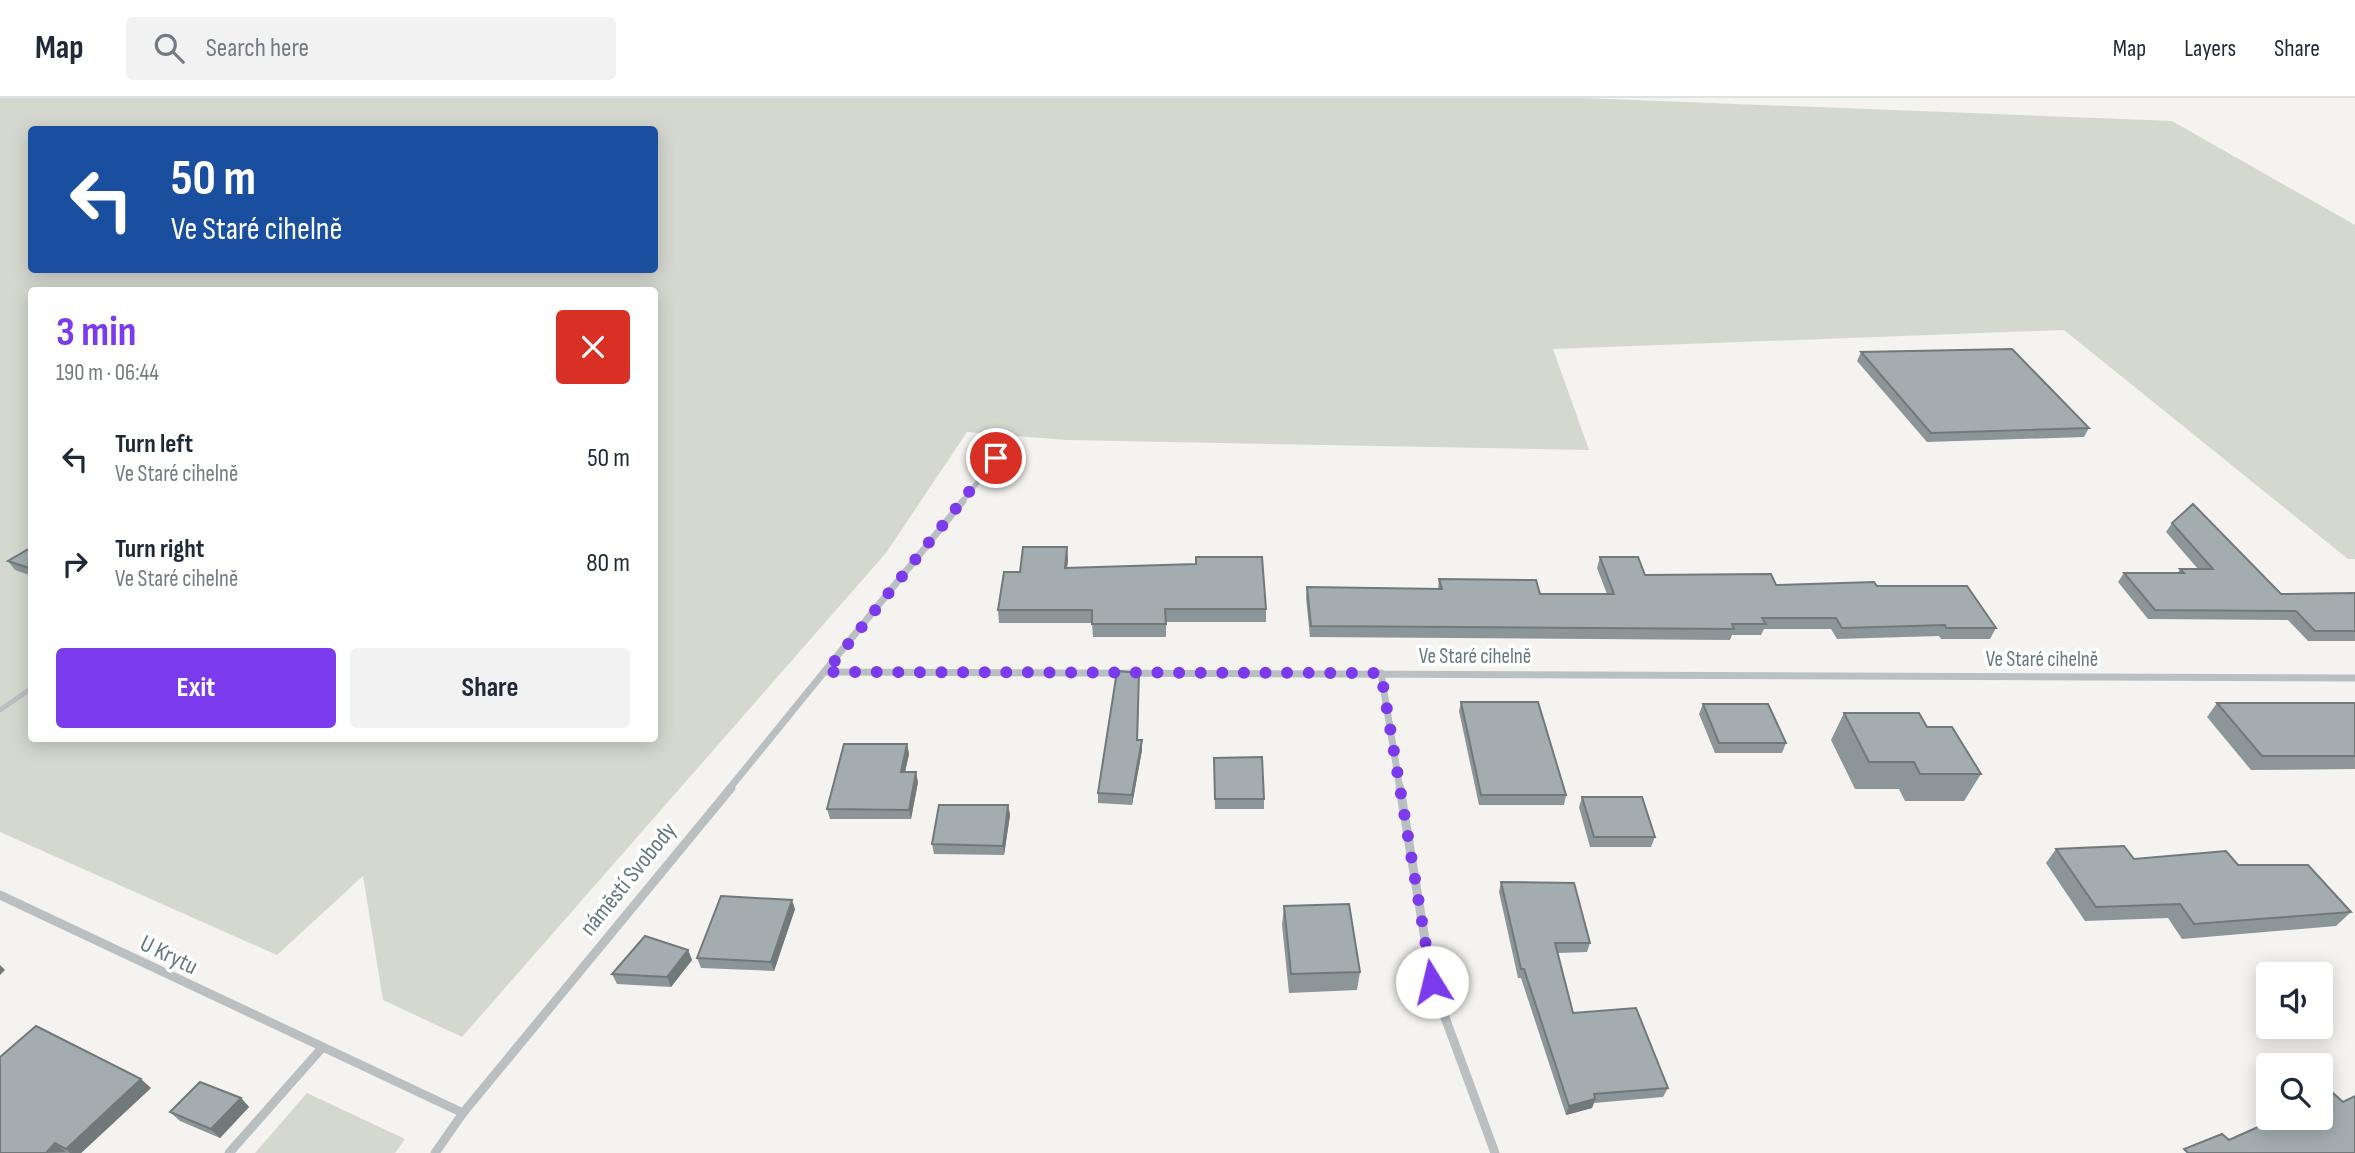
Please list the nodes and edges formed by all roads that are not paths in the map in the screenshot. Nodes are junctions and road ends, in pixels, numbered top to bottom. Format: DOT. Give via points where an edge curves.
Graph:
graph roads {
  1 [pos="996,458"];
  2 [pos="826,672"];
  3 [pos="1381,673"];
  4 [pos="2355,678"];
  5 [pos="28,691"];
  6 [pos="0,710"];
  7 [pos="0,895"];
  8 [pos="321,1049"];
  9 [pos="463,1113"];
  10 [pos="229,1153"];
  11 [pos="435,1153"];
  12 [pos="1495,1153"];
  1 -- 2 [label="street"];
  2 -- 3 [label="street, Ve Staré cihelně"];
  2 -- 9 [label="street, náměstí Svobody"];
  3 -- 4 [label="street, Ve Staré cihelně"];
  3 -- 12 [label="street" via="1432,982"];
  5 -- 6 [label="lane"];
  7 -- 8 [label="street, U Krytu"];
  8 -- 9 [label="street"];
  8 -- 10 [label="street"];
  9 -- 11 [label="street, náměstí Svobody"];
}
